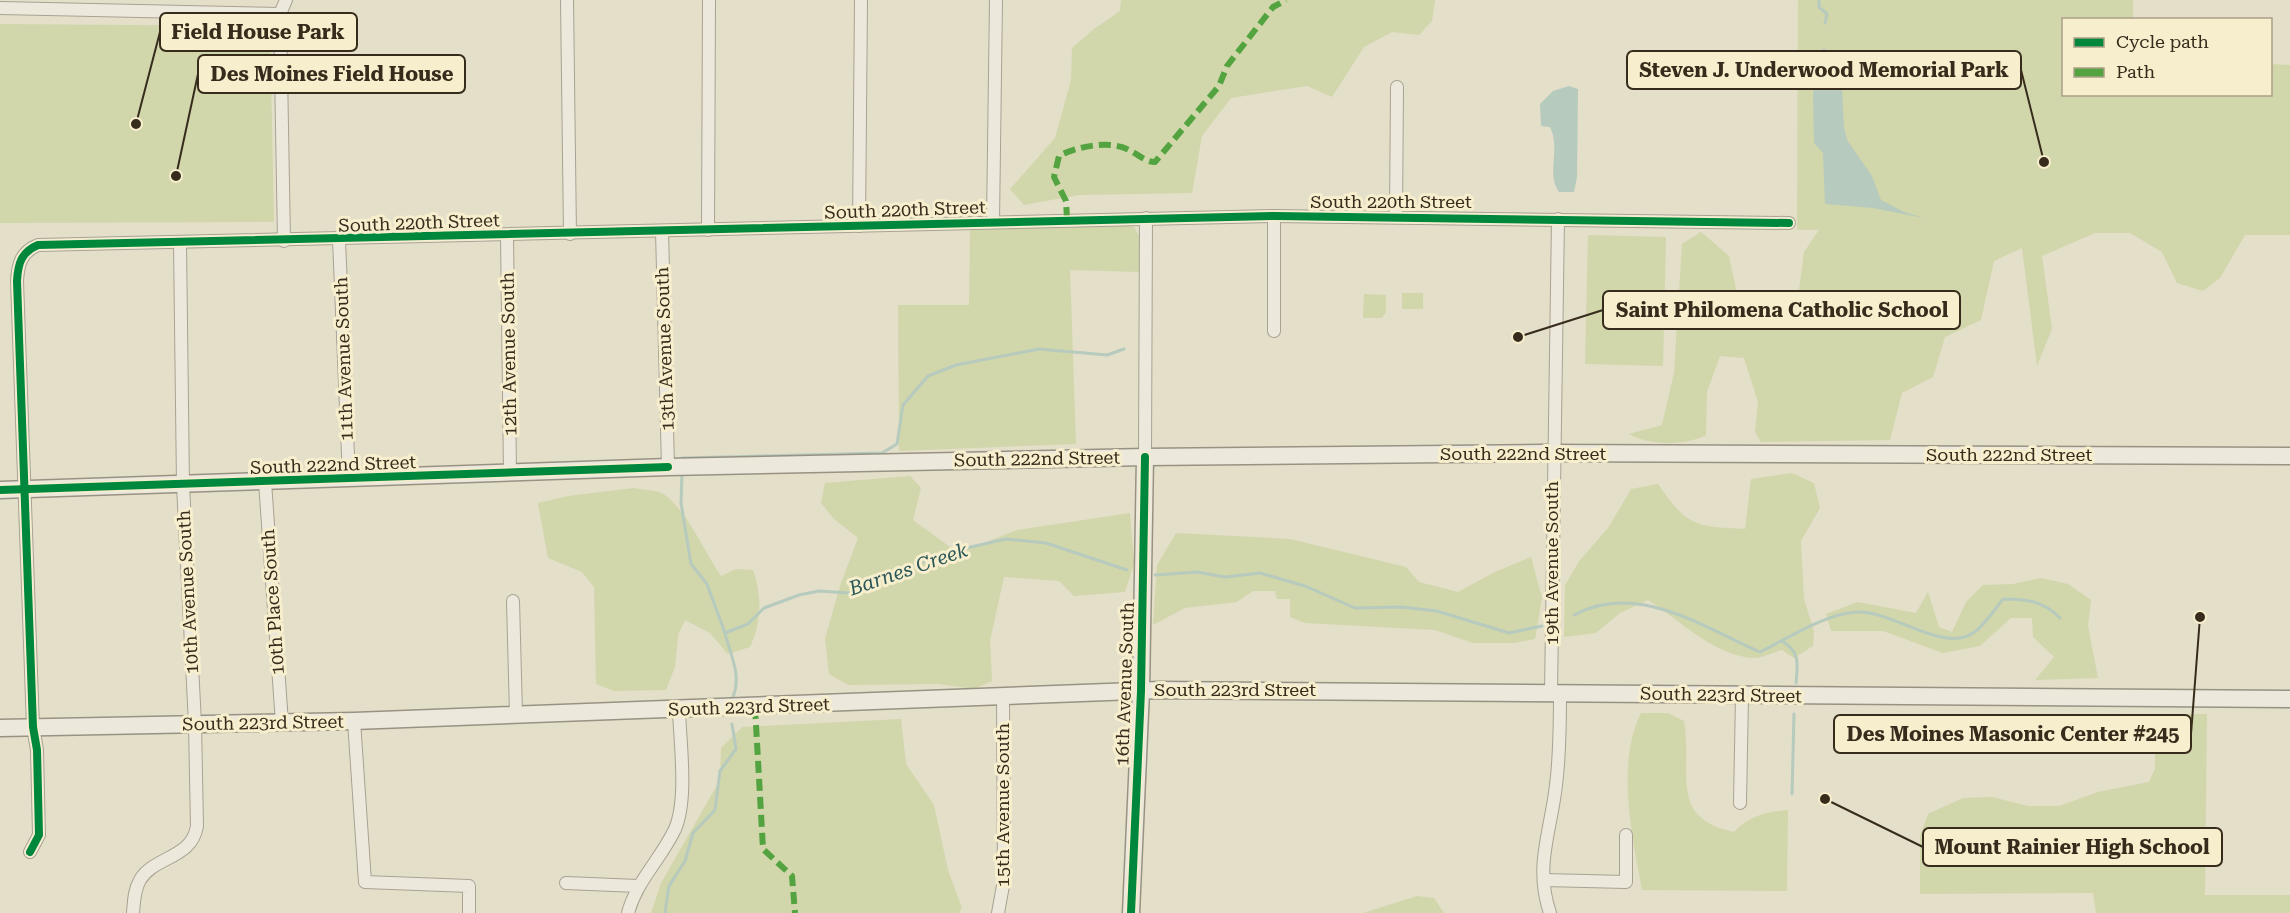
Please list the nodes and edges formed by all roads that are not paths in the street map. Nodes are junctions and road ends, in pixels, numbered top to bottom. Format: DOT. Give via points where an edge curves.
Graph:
graph roads {
  1 [pos="286,0"];
  2 [pos="567,0"];
  3 [pos="709,0"];
  4 [pos="861,0"];
  5 [pos="996,0"];
  6 [pos="0,8"];
  7 [pos="280,14"];
  8 [pos="1396,87"];
  9 [pos="1274,216"];
  10 [pos="1396,216"];
  11 [pos="1146,218"];
  12 [pos="1558,219"];
  13 [pos="993,222"];
  14 [pos="1789,223"];
  15 [pos="860,226"];
  16 [pos="708,230"];
  17 [pos="662,231"];
  18 [pos="570,234"];
  19 [pos="507,235"];
  20 [pos="339,240"];
  21 [pos="284,241"];
  22 [pos="180,243"];
  23 [pos="1274,331"];
  24 [pos="1552,453"];
  25 [pos="2290,456"];
  26 [pos="1145,457"];
  27 [pos="668,467"];
  28 [pos="510,473"];
  29 [pos="349,479"];
  30 [pos="265,482"];
  31 [pos="183,486"];
  32 [pos="24,489"];
  33 [pos="0,490"];
  34 [pos="513,601"];
  35 [pos="1141,691"];
  36 [pos="1555,692"];
  37 [pos="1003,696"];
  38 [pos="1742,696"];
  39 [pos="2290,699"];
  40 [pos="679,710"];
  41 [pos="516,714"];
  42 [pos="354,721"];
  43 [pos="282,723"];
  44 [pos="195,724"];
  45 [pos="33,727"];
  46 [pos="0,728"];
  47 [pos="1740,802"];
  48 [pos="1626,835"];
  49 [pos="30,852"];
  50 [pos="1544,880"];
  51 [pos="566,883"];
  52 [pos="638,886"];
  53 [pos="133,913"];
  54 [pos="469,913"];
  55 [pos="628,913"];
  56 [pos="998,913"];
  57 [pos="1131,913"];
  58 [pos="1550,913"];
  1 -- 7 [label="street"];
  2 -- 18 [label="street"];
  3 -- 16 [label="street"];
  4 -- 15 [label="street"];
  5 -- 13 [label="street"];
  6 -- 7 [label="street"];
  7 -- 21 [label="street"];
  8 -- 10 [label="street"];
  9 -- 10 [label="street, South 220th Street"];
  9 -- 11 [label="street, South 220th Street"];
  9 -- 23 [label="street"];
  10 -- 12 [label="street, South 220th Street"];
  11 -- 13 [label="street, South 220th Street"];
  11 -- 26 [label="street, 16th Avenue South"];
  12 -- 14 [label="street, South 220th Street"];
  12 -- 24 [label="street, 19th Avenue South"];
  13 -- 15 [label="street, South 220th Street"];
  15 -- 16 [label="street, South 220th Street"];
  16 -- 17 [label="street, South 220th Street"];
  17 -- 18 [label="street, South 220th Street"];
  17 -- 27 [label="street, 13th Avenue South"];
  18 -- 19 [label="street, South 220th Street"];
  19 -- 20 [label="street, South 220th Street"];
  19 -- 28 [label="street, 12th Avenue South"];
  20 -- 21 [label="street, South 220th Street"];
  20 -- 29 [label="street, 11th Avenue South"];
  21 -- 22 [label="street, South 220th Street"];
  22 -- 31 [label="street, 10th Avenue South"];
  22 -- 32 [label="street, South 220th Street" via="44,244 24,254 18,281"];
  24 -- 25 [label="street, South 222nd Street"];
  24 -- 26 [label="street, South 222nd Street"];
  24 -- 36 [label="street, 19th Avenue South"];
  26 -- 27 [label="street, South 222nd Street"];
  26 -- 35 [label="street, 16th Avenue South"];
  27 -- 28 [label="street, South 222nd Street"];
  28 -- 29 [label="street, South 222nd Street"];
  29 -- 30 [label="street, South 222nd Street"];
  30 -- 31 [label="street, South 222nd Street"];
  30 -- 43 [label="street, 10th Place South"];
  31 -- 32 [label="street, South 222nd Street"];
  31 -- 44 [label="street, 10th Avenue South"];
  32 -- 33 [label="street, South 222nd Street"];
  32 -- 45 [label="street"];
  34 -- 41 [label="street"];
  35 -- 36 [label="street, South 223rd Street"];
  35 -- 37 [label="street, South 223rd Street"];
  35 -- 57 [label="street, 16th Avenue South"];
  36 -- 38 [label="street, South 223rd Street"];
  36 -- 50 [label="street, 19th Avenue South" via="1559,763 1545,840"];
  37 -- 40 [label="street, South 223rd Street"];
  37 -- 56 [label="street, 15th Avenue South" via="1004,880"];
  38 -- 39 [label="street, South 223rd Street"];
  38 -- 47 [label="street"];
  40 -- 41 [label="street, South 223rd Street"];
  40 -- 52 [label="street" via="681,797 677,820"];
  41 -- 42 [label="street, South 223rd Street"];
  42 -- 43 [label="street, South 223rd Street"];
  42 -- 54 [label="street" via="364,882 469,885"];
  43 -- 44 [label="street, South 223rd Street"];
  44 -- 45 [label="street, South 223rd Street"];
  44 -- 53 [label="street, 10th Avenue South" via="195,835 184,849 140,880"];
  45 -- 46 [label="street, South 223rd Street"];
  45 -- 49 [label="street" via="39,835"];
  48 -- 50 [label="street" via="1626,882"];
  50 -- 58 [label="street, 19th Avenue South"];
  51 -- 52 [label="street"];
  52 -- 55 [label="street"];
}
